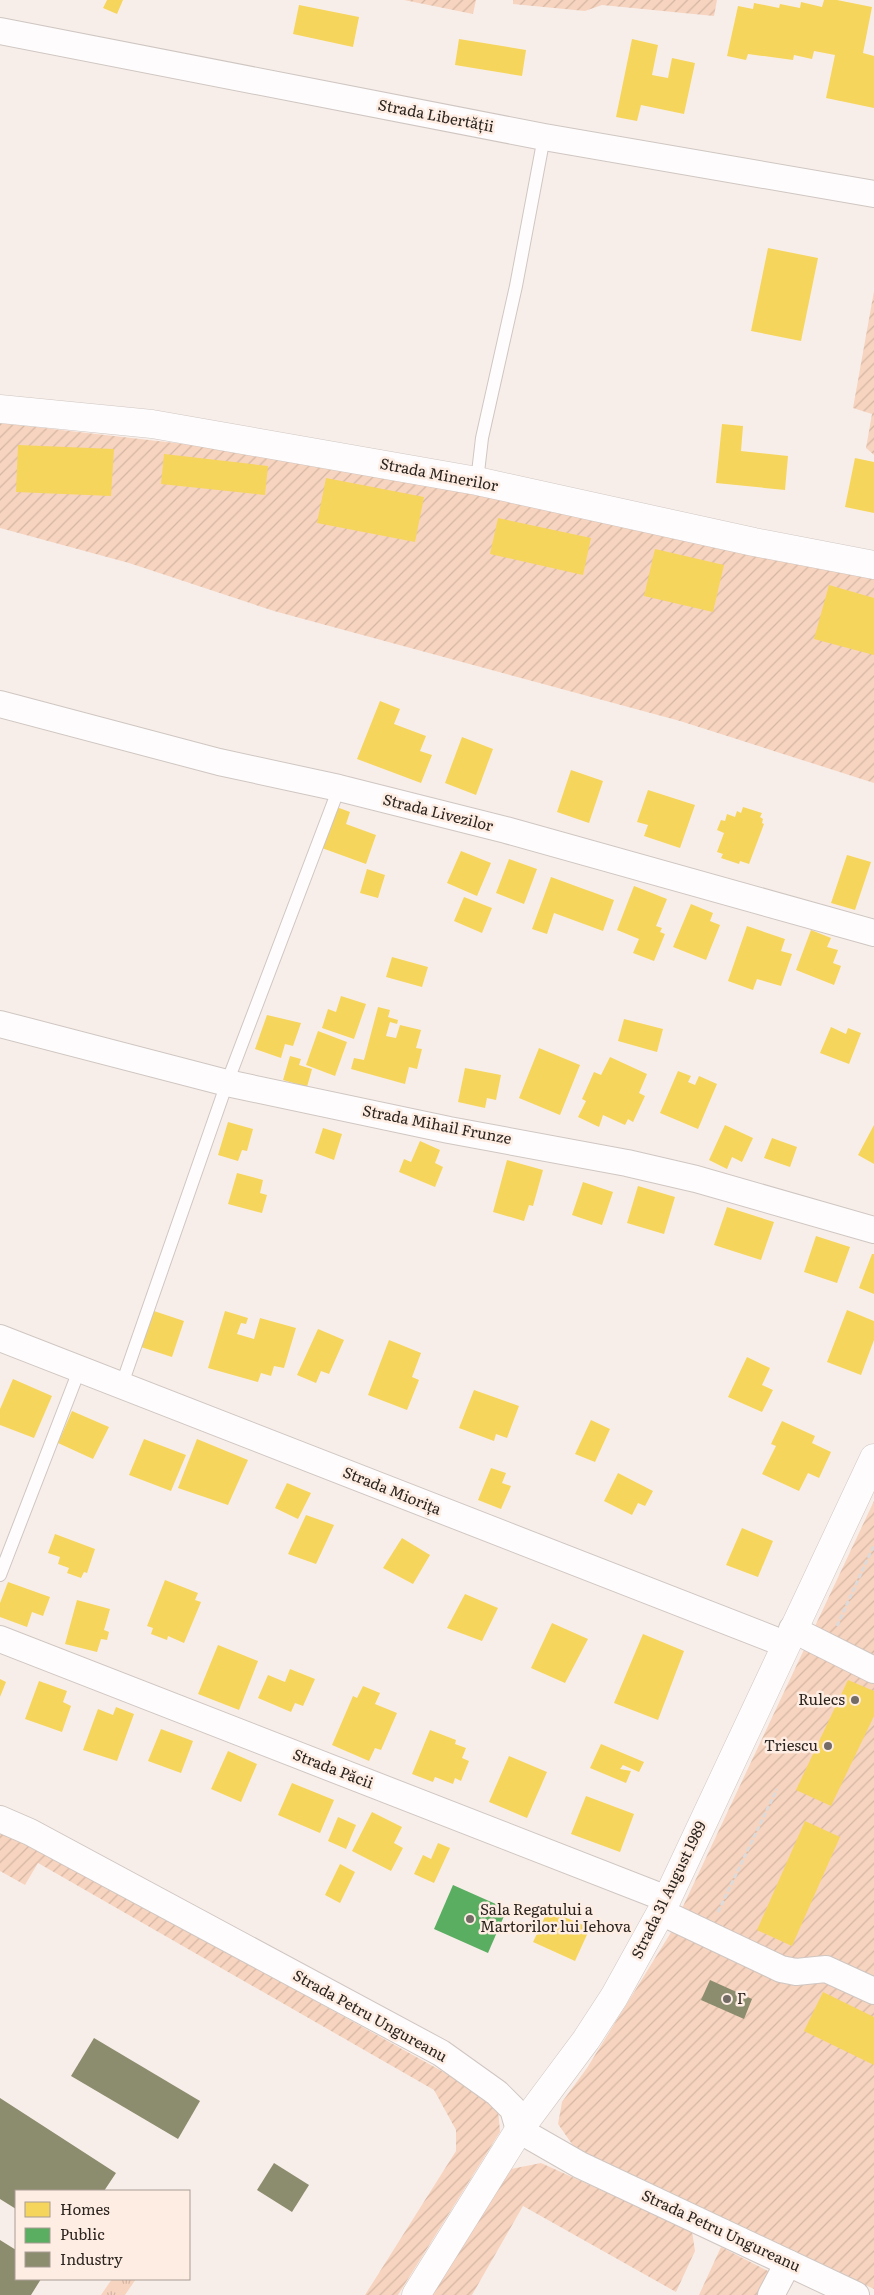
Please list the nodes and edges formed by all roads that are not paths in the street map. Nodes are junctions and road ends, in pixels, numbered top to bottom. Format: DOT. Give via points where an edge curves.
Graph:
graph roads {
  1 [pos="0,31"];
  2 [pos="544,137"];
  3 [pos="874,194"];
  4 [pos="0,409"];
  5 [pos="477,481"];
  6 [pos="874,565"];
  7 [pos="0,704"];
  8 [pos="339,788"];
  9 [pos="874,933"];
  10 [pos="0,1024"];
  11 [pos="227,1082"];
  12 [pos="874,1230"];
  13 [pos="0,1338"];
  14 [pos="80,1368"];
  15 [pos="122,1384"];
  16 [pos="874,1458"];
  17 [pos="0,1575"];
  18 [pos="788,1636"];
  19 [pos="0,1639"];
  20 [pos="874,1670"];
  21 [pos="0,1818"];
  22 [pos="664,1906"];
  23 [pos="874,1991"];
  24 [pos="519,2130"];
  25 [pos="788,2263"];
  26 [pos="416,2295"];
  27 [pos="771,2295"];
  28 [pos="856,2295"];
  1 -- 2 [label="street, Strada Libertății"];
  2 -- 3 [label="street, Strada Libertății"];
  2 -- 5 [label="lane" via="516,286 482,438"];
  4 -- 5 [label="street, Strada Minerilor" via="152,424"];
  5 -- 6 [label="street, Strada Minerilor"];
  7 -- 8 [label="street, Strada Livezilor" via="219,762"];
  8 -- 9 [label="street, Strada Livezilor" via="506,830"];
  8 -- 11 [label="lane"];
  10 -- 11 [label="street, Strada Mihail Frunze"];
  11 -- 12 [label="street, Strada Mihail Frunze" via="449,1130 627,1163 696,1179"];
  11 -- 15 [label="lane"];
  13 -- 14 [label="street, Strada Miorița"];
  14 -- 15 [label="street, Strada Miorița"];
  14 -- 17 [label="lane"];
  15 -- 18 [label="street, Strada Miorița"];
  16 -- 18 [label="street, Strada 31 August 1989"];
  18 -- 20 [label="street, Strada Miorița" via="827,1647"];
  18 -- 22 [label="street, Strada 31 August 1989"];
  19 -- 22 [label="street, Strada Păcii"];
  21 -- 24 [label="street, Strada Petru Ungureanu" via="441,2053 497,2093 513,2109"];
  22 -- 23 [label="street, Strada Păcii" via="708,1933 782,1970 826,1969"];
  22 -- 24 [label="street, Strada 31 August 1989" via="596,2026"];
  24 -- 25 [label="street, Strada Petru Ungureanu" via="580,2164"];
  24 -- 26 [label="street, Strada 31 August 1989"];
  25 -- 27 [label="street"];
  25 -- 28 [label="street, Strada Petru Ungureanu"];
}
